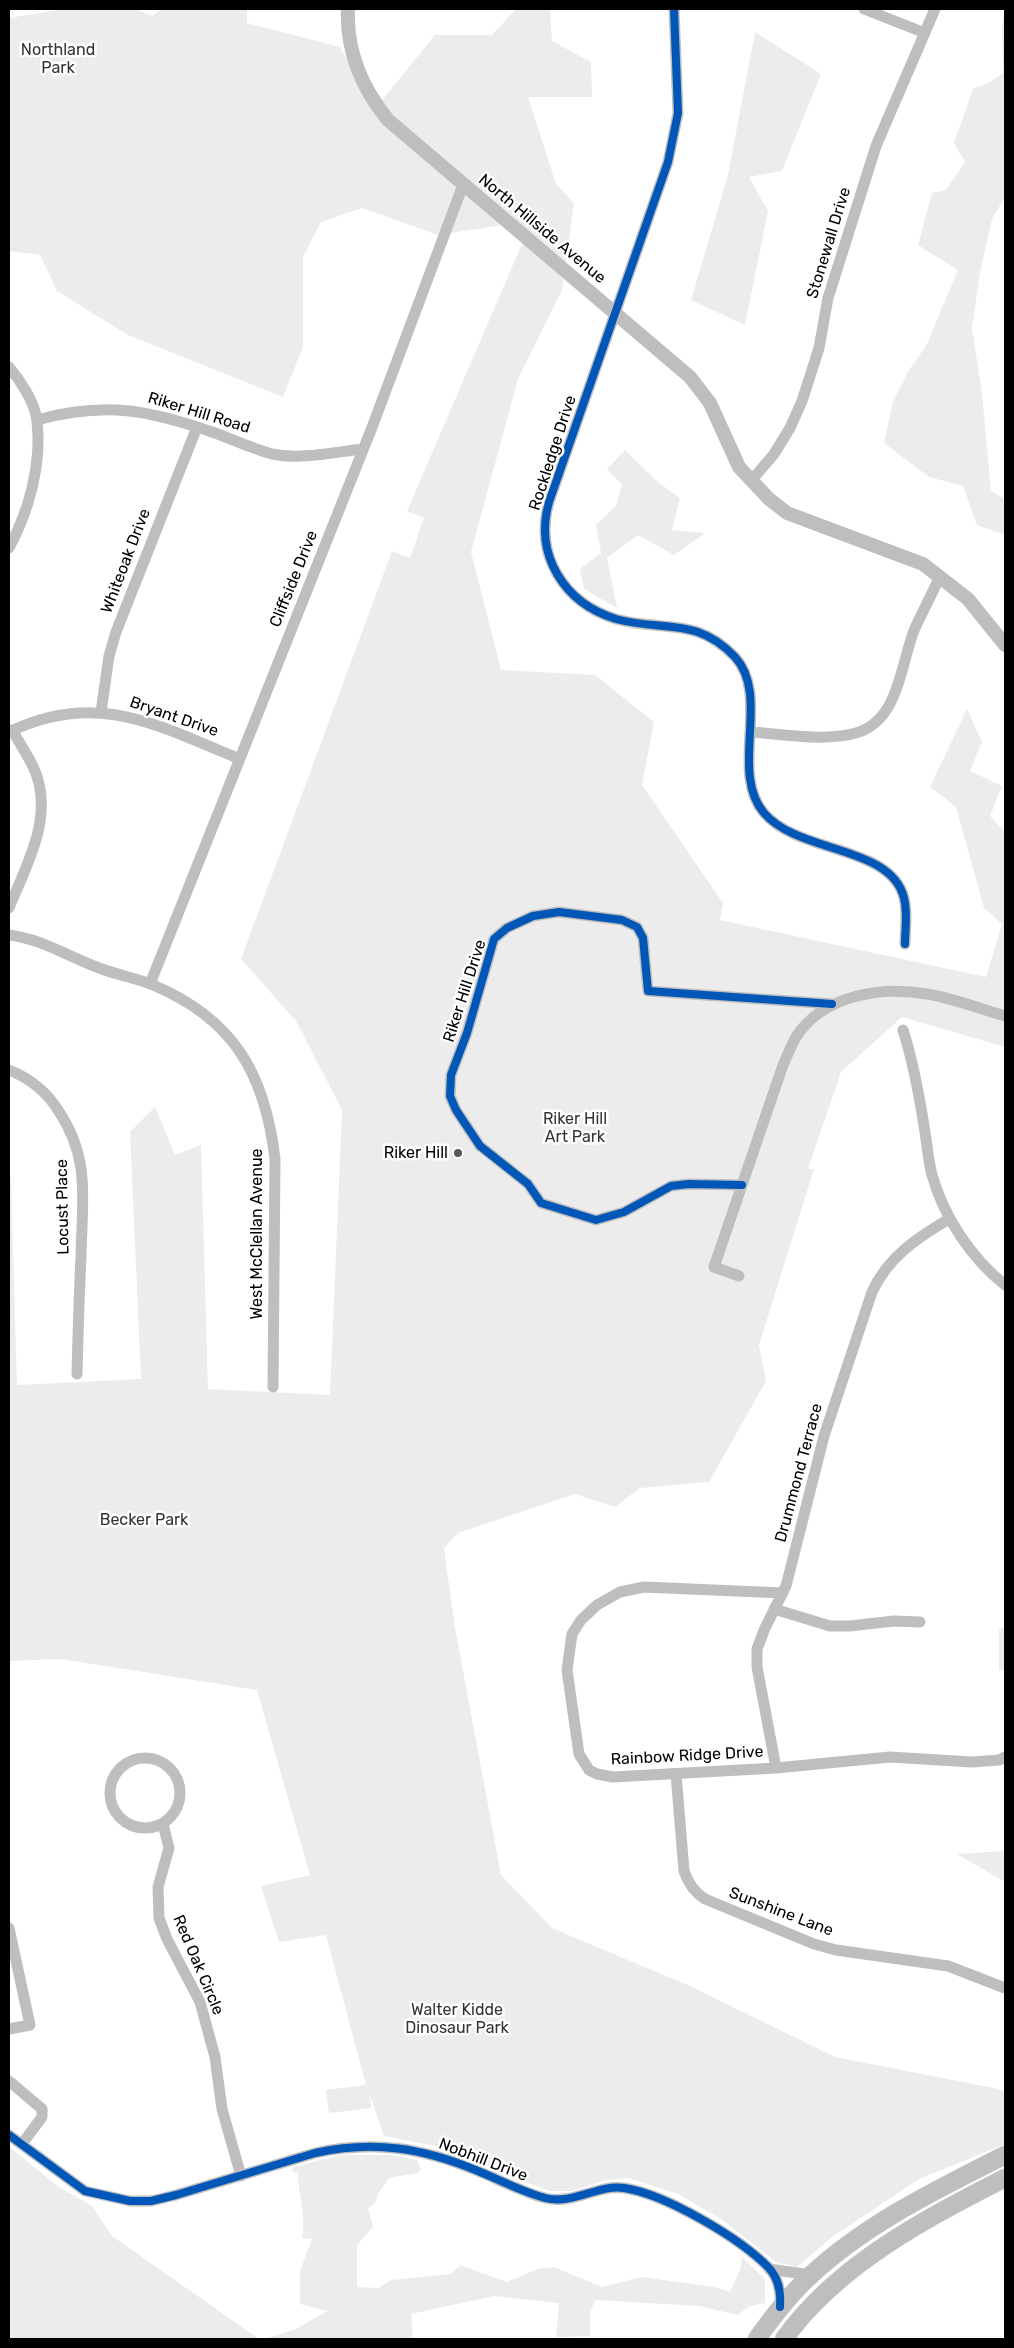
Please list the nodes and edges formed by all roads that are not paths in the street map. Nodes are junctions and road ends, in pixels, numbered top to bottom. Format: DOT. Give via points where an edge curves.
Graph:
graph roads {
  1 [pos="348,9"];
  2 [pos="674,9"];
  3 [pos="864,9"];
  4 [pos="935,9"];
  5 [pos="925,33"];
  6 [pos="463,185"];
  7 [pos="615,314"];
  8 [pos="9,367"];
  9 [pos="37,420"];
  10 [pos="197,427"];
  11 [pos="363,450"];
  12 [pos="751,481"];
  13 [pos="9,548"];
  14 [pos="940,576"];
  15 [pos="1005,645"];
  16 [pos="101,712"];
  17 [pos="10,731"];
  18 [pos="750,732"];
  19 [pos="240,759"];
  20 [pos="9,908"];
  21 [pos="9,935"];
  22 [pos="905,944"];
  23 [pos="150,984"];
  24 [pos="832,1004"];
  25 [pos="1005,1016"];
  26 [pos="903,1030"];
  27 [pos="9,1070"];
  28 [pos="742,1185"];
  29 [pos="949,1219"];
  30 [pos="739,1276"];
  31 [pos="1005,1285"];
  32 [pos="77,1374"];
  33 [pos="273,1387"];
  34 [pos="783,1593"];
  35 [pos="774,1609"];
  36 [pos="920,1622"];
  37 [pos="1005,1757"];
  38 [pos="776,1768"];
  39 [pos="676,1774"];
  40 [pos="163,1824"];
  41 [pos="9,1928"];
  42 [pos="1005,1988"];
  43 [pos="9,2029"];
  44 [pos="9,2081"];
  45 [pos="9,2135"];
  46 [pos="22,2144"];
  47 [pos="1005,2155"];
  48 [pos="240,2176"];
  49 [pos="1005,2178"];
  50 [pos="769,2269"];
  51 [pos="811,2275"];
  52 [pos="780,2307"];
  53 [pos="757,2339"];
  54 [pos="784,2339"];
  1 -- 6 [label="street, North Hillside Avenue" via="351,49 369,94 394,126"];
  2 -- 7 [label="street, Rockledge Drive" via="678,113 675,130 668,162"];
  3 -- 5 [label="street"];
  4 -- 5 [label="street, Stonewall Drive"];
  5 -- 12 [label="street, Stonewall Drive" via="876,146 828,298 819,348 802,402 774,454"];
  6 -- 7 [label="street, North Hillside Avenue"];
  6 -- 11 [label="street, Cliffside Drive"];
  7 -- 12 [label="street, North Hillside Avenue" via="690,377 710,402 739,467"];
  7 -- 18 [label="street, Rockledge Drive" via="546,511 548,557 566,589 596,610 617,619 696,631 716,640 745,670 749,686"];
  8 -- 9 [label="street"];
  9 -- 10 [label="street, Riker Hill Road" via="66,412 121,409"];
  9 -- 13 [label="street" via="38,445 30,494"];
  10 -- 11 [label="street, Riker Hill Road" via="271,454"];
  10 -- 16 [label="street, Whiteoak Drive" via="116,632"];
  11 -- 19 [label="street, Cliffside Drive"];
  12 -- 14 [label="street, North Hillside Avenue" via="787,513 891,550 923,564"];
  14 -- 15 [label="street, North Hillside Avenue" via="968,599"];
  14 -- 18 [label="street" via="915,629 895,693 884,715 870,727 821,737"];
  16 -- 17 [label="street, Bryant Drive" via="80,711"];
  16 -- 19 [label="street, Bryant Drive" via="166,729"];
  17 -- 20 [label="street" via="36,773 41,806 35,844"];
  18 -- 22 [label="street, Rockledge Drive" via="752,786 764,813 786,831 878,864 890,874 904,898"];
  19 -- 23 [label="street, Cliffside Drive"];
  21 -- 23 [label="street, West McClellan Avenue" via="41,942 100,969"];
  23 -- 33 [label="street, West McClellan Avenue" via="188,1002 217,1024 243,1057 264,1102 275,1158"];
  24 -- 25 [label="street, Riker Hill Drive" via="863,994 901,992 927,994"];
  24 -- 28 [label="street, Riker Hill Drive" via="796,1037 783,1065"];
  24 -- 28 [label="street, Riker Hill Drive" via="648,991 643,938 637,927 622,920 559,912 533,916 507,928 494,939 452,1075 450,1096 480,1146 528,1184 540,1203 596,1220 611,1218 671,1186"];
  26 -- 29 [label="street" via="932,1175"];
  27 -- 32 [label="street, Locust Place" via="25,1077 51,1099 79,1148 83,1185"];
  28 -- 30 [label="street, Riker Hill Drive" via="714,1267"];
  29 -- 31 [label="street" via="975,1254"];
  29 -- 34 [label="street, Drummond Terrace" via="910,1244 895,1258 880,1275 872,1292 824,1436"];
  34 -- 35 [label="street, Drummond Terrace"];
  34 -- 39 [label="street, Rainbow Ridge Drive" via="644,1587 620,1592 597,1604 572,1634 567,1670 583,1763 589,1770 606,1776"];
  35 -- 36 [label="street" via="830,1626"];
  35 -- 38 [label="street, Drummond Terrace" via="757,1649 757,1667"];
  37 -- 38 [label="street, Rainbow Ridge Drive" via="972,1762 890,1757"];
  38 -- 39 [label="street, Rainbow Ridge Drive"];
  39 -- 42 [label="street, Sunshine Lane" via="684,1871 698,1895 814,1944 948,1966"];
  40 -- 40 [label="street" via="178,1808 180,1791 176,1775 154,1759 127,1763 111,1782 109,1794 114,1809 127,1824 139,1828"];
  40 -- 48 [label="street, Red Oak Circle" via="169,1848 158,1887 159,1918 200,2002 215,2057 222,2109"];
  41 -- 43 [label="street" via="30,2025"];
  44 -- 46 [label="street" via="42,2109 42,2117"];
  45 -- 46 [label="street, Nobhill Drive"];
  46 -- 48 [label="street, Nobhill Drive" via="85,2191 130,2201 151,2201"];
  47 -- 51 [label="main road" via="895,2214"];
  48 -- 50 [label="street, Nobhill Drive" via="331,2150 402,2148 440,2156 548,2199 575,2198 608,2189 639,2192 672,2204 730,2237"];
  49 -- 54 [label="main road" via="928,2218 856,2267 800,2317"];
  50 -- 51 [label="street"];
  50 -- 52 [label="street" via="780,2289"];
  51 -- 52 [label="main road"];
  52 -- 53 [label="main road"];
}
